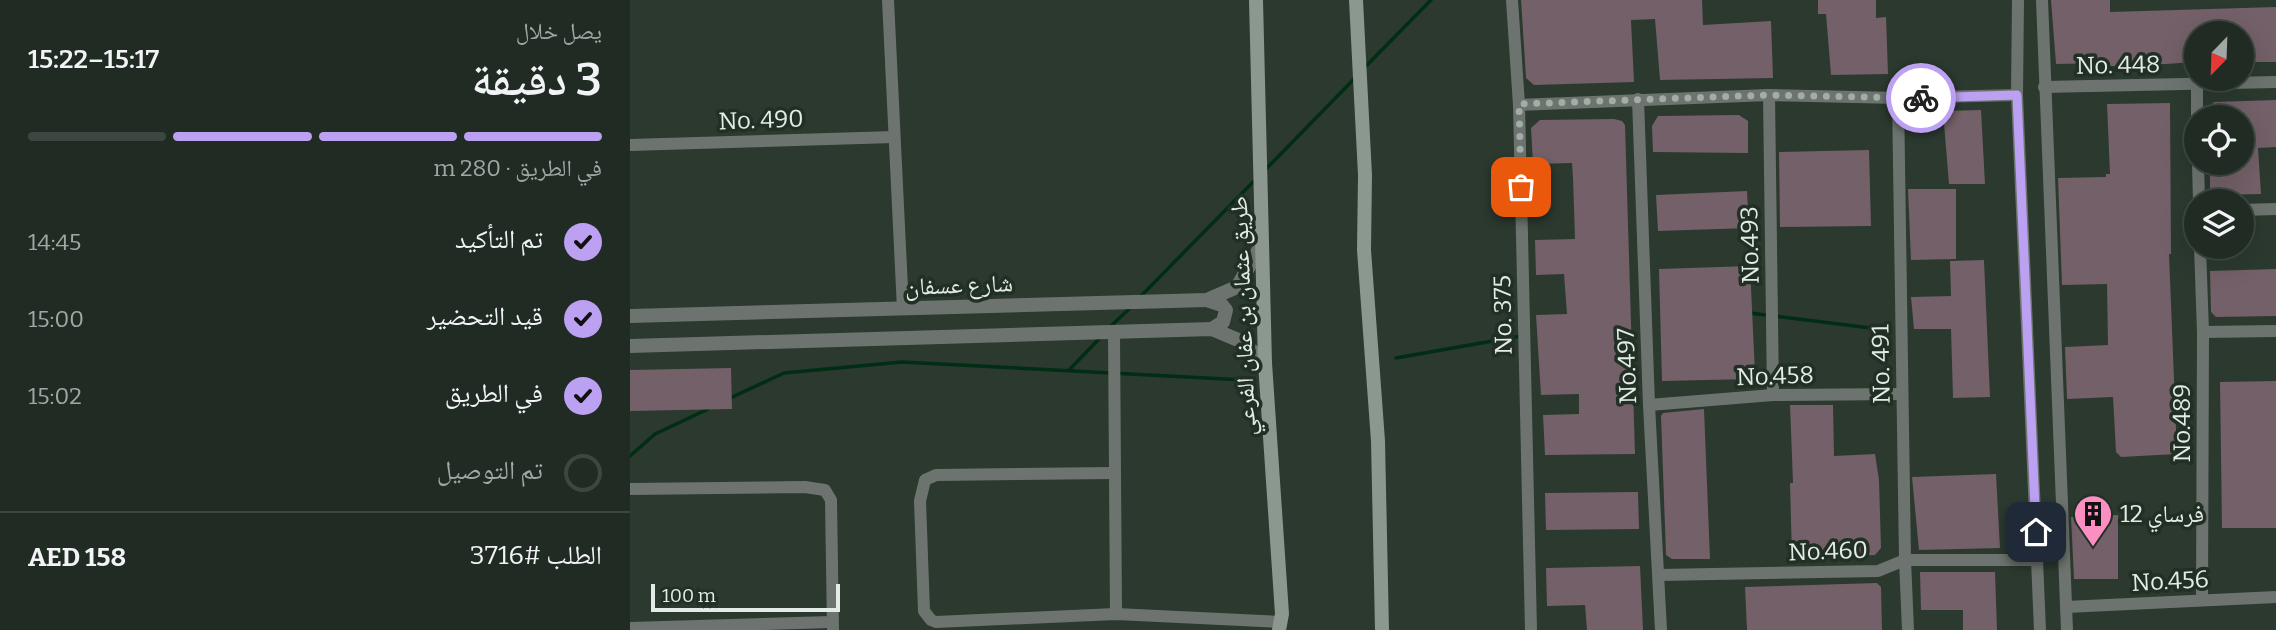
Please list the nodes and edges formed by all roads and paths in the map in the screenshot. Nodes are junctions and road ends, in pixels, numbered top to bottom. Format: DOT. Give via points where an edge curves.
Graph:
graph roads {
  1 [pos="888,0"];
  2 [pos="1256,0"];
  3 [pos="1356,0"];
  4 [pos="1512,0"];
  5 [pos="2018,0"];
  6 [pos="2042,0"];
  7 [pos="2276,82"];
  8 [pos="2254,83"];
  9 [pos="2184,84"];
  10 [pos="2044,87"];
  11 [pos="1769,95"];
  12 [pos="2017,95"];
  13 [pos="1898,98"];
  14 [pos="1638,99"];
  15 [pos="1519,104"];
  16 [pos="894,136"];
  17 [pos="630,145"];
  18 [pos="2276,209"];
  19 [pos="2254,210"];
  20 [pos="1262,244"];
  21 [pos="2200,259"];
  22 [pos="1207,300"];
  23 [pos="903,309"];
  24 [pos="630,316"];
  25 [pos="1212,329"];
  26 [pos="2203,331"];
  27 [pos="2276,331"];
  28 [pos="1114,332"];
  29 [pos="630,346"];
  30 [pos="1265,363"];
  31 [pos="1902,394"];
  32 [pos="1773,395"];
  33 [pos="1649,405"];
  34 [pos="1115,473"];
  35 [pos="630,489"];
  36 [pos="2038,559"];
  37 [pos="1905,560"];
  38 [pos="1659,575"];
  39 [pos="2276,597"];
  40 [pos="2202,600"];
  41 [pos="2066,607"];
  42 [pos="1116,614"];
  43 [pos="832,626"];
  44 [pos="1279,626"];
  45 [pos="630,628"];
  46 [pos="1382,630"];
  47 [pos="1531,630"];
  48 [pos="1661,630"];
  49 [pos="1908,630"];
  50 [pos="2040,630"];
  51 [pos="2067,630"];
  1 -- 16 [label="street"];
  2 -- 20 [label="main road, طريق عثمان بن عفان الفرعي"];
  3 -- 46 [label="main road" via="1364,250 1378,441"];
  4 -- 15 [label="street, No. 375"];
  5 -- 12 [label="street"];
  6 -- 10 [label="street"];
  7 -- 8 [label="street, No. 448"];
  9 -- 10 [label="street, No. 448"];
  10 -- 41 [label="street"];
  11 -- 13 [label="street"];
  11 -- 14 [label="street"];
  11 -- 32 [label="street, No.493"];
  12 -- 13 [label="street"];
  12 -- 36 [label="street"];
  13 -- 31 [label="street, No. 491"];
  14 -- 15 [label="street"];
  14 -- 33 [label="street, No.497"];
  15 -- 47 [label="street, No. 375"];
  16 -- 17 [label="street, No. 490"];
  16 -- 23 [label="street"];
  18 -- 19 [label="street"];
  20 -- 22 [label="street, شارع عسفان" via="1237,288"];
  20 -- 30 [label="main road, طريق عثمان بن عفان الفرعي"];
  21 -- 26 [label="street, No.489"];
  22 -- 23 [label="street, شارع عسفان"];
  22 -- 25 [label="street" via="1226,310 1223,322"];
  23 -- 24 [label="street, شارع عسفان"];
  25 -- 28 [label="street"];
  25 -- 30 [label="street" via="1243,342"];
  26 -- 27 [label="street"];
  26 -- 40 [label="street, No.489"];
  28 -- 29 [label="street"];
  28 -- 34 [label="street"];
  30 -- 44 [label="main road, طريق عثمان بن عفان الفرعي" via="1282,614"];
  31 -- 32 [label="street, No.458"];
  31 -- 37 [label="street, No. 491"];
  32 -- 33 [label="street, No.458"];
  33 -- 38 [label="street, No.497"];
  34 -- 42 [label="street"];
  34 -- 42 [label="street" via="936,475 925,480 920,501 923,611 931,620"];
  35 -- 43 [label="street" via="825,490 831,500"];
  36 -- 37 [label="street, No.460"];
  36 -- 50 [label="street"];
  37 -- 38 [label="street, No.460" via="1878,571"];
  37 -- 49 [label="street, No. 491"];
  38 -- 48 [label="street, No.497"];
  39 -- 40 [label="street, No.456"];
  40 -- 41 [label="street, No.456"];
  41 -- 51 [label="street"];
  42 -- 44 [label="street"];
  43 -- 45 [label="street"];
}
